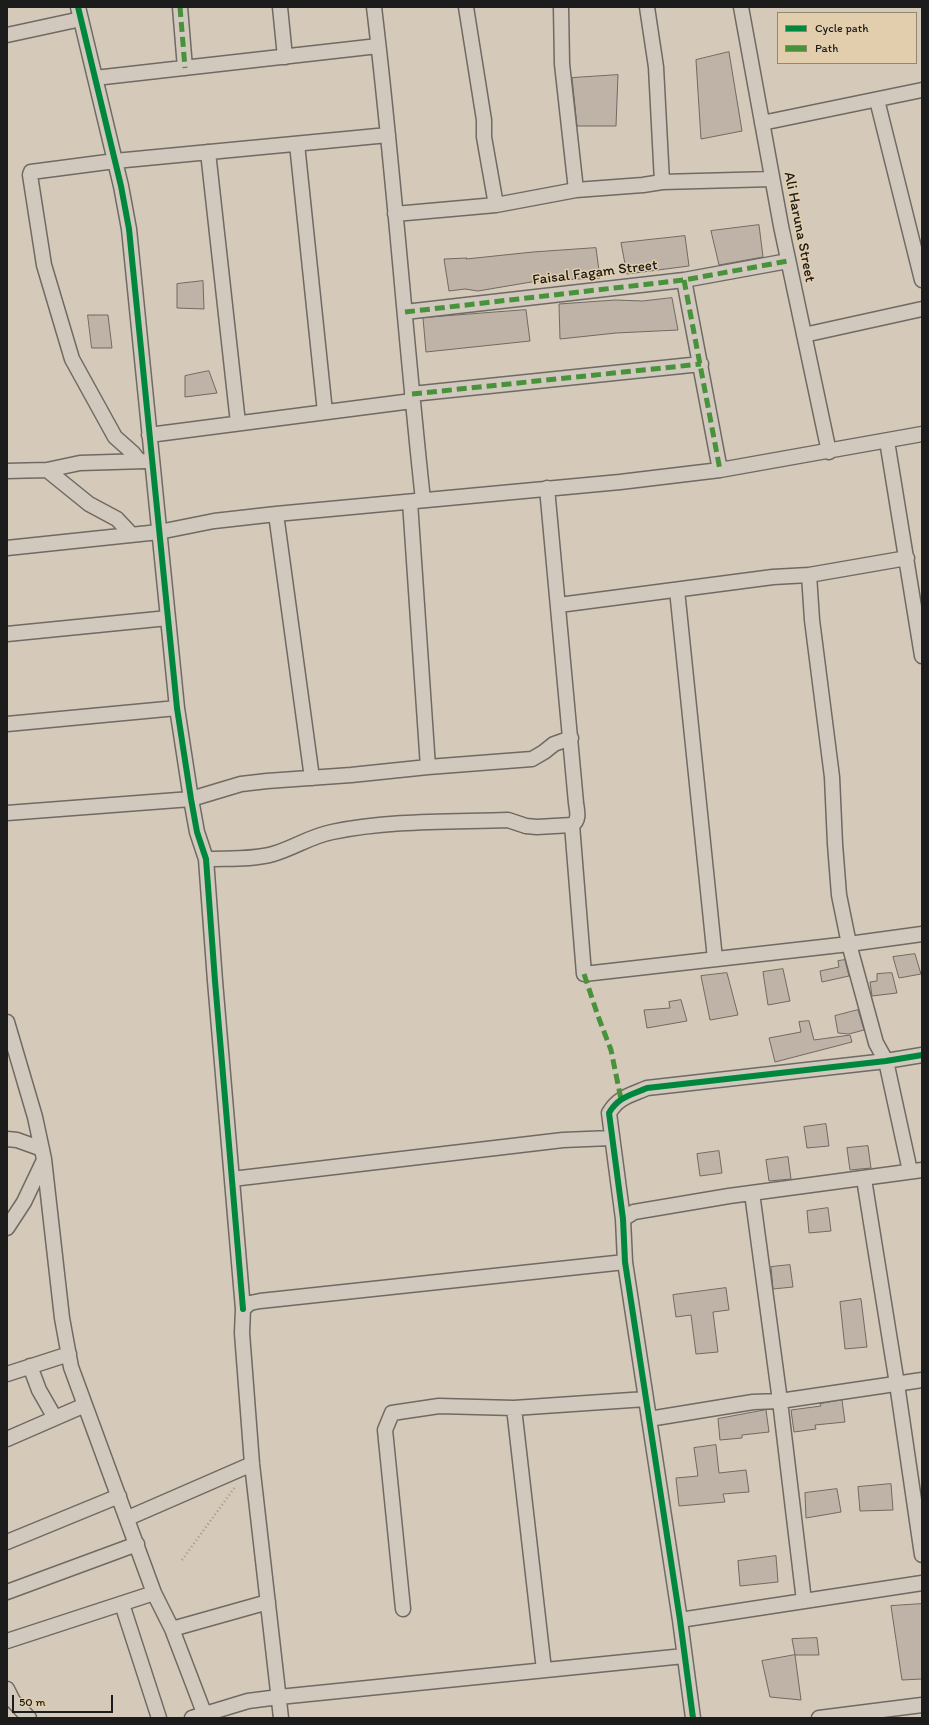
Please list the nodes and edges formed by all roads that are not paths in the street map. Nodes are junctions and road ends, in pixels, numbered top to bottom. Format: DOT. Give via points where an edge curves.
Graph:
graph roads {
  1 [pos="180,7"];
  2 [pos="280,7"];
  3 [pos="374,7"];
  4 [pos="466,7"];
  5 [pos="561,7"];
  6 [pos="647,7"];
  7 [pos="742,7"];
  8 [pos="80,13"];
  9 [pos="7,35"];
  10 [pos="378,46"];
  11 [pos="285,57"];
  12 [pos="185,68"];
  13 [pos="95,78"];
  14 [pos="922,90"];
  15 [pos="877,100"];
  16 [pos="762,122"];
  17 [pos="388,135"];
  18 [pos="297,144"];
  19 [pos="208,152"];
  20 [pos="115,161"];
  21 [pos="772,179"];
  22 [pos="662,182"];
  23 [pos="576,190"];
  24 [pos="496,205"];
  25 [pos="395,214"];
  26 [pos="788,261"];
  27 [pos="684,280"];
  28 [pos="922,280"];
  29 [pos="922,309"];
  30 [pos="405,312"];
  31 [pos="804,336"];
  32 [pos="701,364"];
  33 [pos="412,398"];
  34 [pos="325,412"];
  35 [pos="238,423"];
  36 [pos="922,434"];
  37 [pos="149,435"];
  38 [pos="887,441"];
  39 [pos="829,452"];
  40 [pos="145,461"];
  41 [pos="47,470"];
  42 [pos="720,470"];
  43 [pos="7,471"];
  44 [pos="547,488"];
  45 [pos="416,501"];
  46 [pos="276,514"];
  47 [pos="159,532"];
  48 [pos="132,536"];
  49 [pos="7,548"];
  50 [pos="907,558"];
  51 [pos="809,575"];
  52 [pos="677,590"];
  53 [pos="559,605"];
  54 [pos="168,618"];
  55 [pos="7,634"];
  56 [pos="922,656"];
  57 [pos="178,708"];
  58 [pos="7,724"];
  59 [pos="571,738"];
  60 [pos="428,766"];
  61 [pos="312,778"];
  62 [pos="191,799"];
  63 [pos="7,813"];
  64 [pos="572,825"];
  65 [pos="206,859"];
  66 [pos="922,934"];
  67 [pos="849,944"];
  68 [pos="715,959"];
  69 [pos="7,1022"];
  70 [pos="922,1055"];
  71 [pos="886,1061"];
  72 [pos="611,1138"];
  73 [pos="7,1140"];
  74 [pos="43,1154"];
  75 [pos="916,1171"];
  76 [pos="232,1179"];
  77 [pos="864,1179"];
  78 [pos="752,1193"];
  79 [pos="623,1219"];
  80 [pos="7,1228"];
  81 [pos="625,1262"];
  82 [pos="243,1309"];
  83 [pos="69,1354"];
  84 [pos="30,1366"];
  85 [pos="7,1374"];
  86 [pos="922,1380"];
  87 [pos="897,1384"];
  88 [pos="646,1399"];
  89 [pos="780,1401"];
  90 [pos="85,1405"];
  91 [pos="514,1408"];
  92 [pos="55,1418"];
  93 [pos="649,1419"];
  94 [pos="7,1439"];
  95 [pos="252,1464"];
  96 [pos="119,1496"];
  97 [pos="128,1518"];
  98 [pos="7,1542"];
  99 [pos="137,1544"];
  100 [pos="922,1555"];
  101 [pos="922,1583"];
  102 [pos="7,1592"];
  103 [pos="154,1593"];
  104 [pos="804,1601"];
  105 [pos="268,1602"];
  106 [pos="122,1604"];
  107 [pos="403,1609"];
  108 [pos="680,1620"];
  109 [pos="172,1629"];
  110 [pos="7,1641"];
  111 [pos="684,1656"];
  112 [pos="544,1670"];
  113 [pos="7,1689"];
  114 [pos="279,1697"];
  115 [pos="922,1705"];
  116 [pos="201,1717"];
  117 [pos="29,1718"];
  118 [pos="159,1718"];
  119 [pos="280,1718"];
  120 [pos="693,1718"];
  121 [pos="819,1718"];
  1 -- 12 [label="street"];
  2 -- 11 [label="street"];
  3 -- 10 [label="street"];
  4 -- 24 [label="street"];
  5 -- 23 [label="street" via="562,64"];
  6 -- 22 [label="street" via="656,67"];
  7 -- 16 [label="street, Ali Haruna Street"];
  8 -- 9 [label="street"];
  8 -- 13 [label="street"];
  10 -- 11 [label="street"];
  10 -- 17 [label="street"];
  11 -- 12 [label="street"];
  12 -- 13 [label="street"];
  13 -- 20 [label="street"];
  14 -- 15 [label="street"];
  15 -- 16 [label="street"];
  15 -- 28 [label="street"];
  16 -- 21 [label="street, Ali Haruna Street"];
  17 -- 18 [label="street"];
  17 -- 25 [label="street"];
  18 -- 19 [label="street"];
  18 -- 34 [label="street"];
  19 -- 20 [label="street"];
  19 -- 35 [label="street"];
  20 -- 37 [label="street" via="129,229"];
  20 -- 40 [label="street" via="35,170 30,175 44,265 72,359 115,438"];
  21 -- 22 [label="street"];
  21 -- 26 [label="street, Ali Haruna Street"];
  22 -- 23 [label="street" via="643,186"];
  23 -- 24 [label="street"];
  24 -- 25 [label="street"];
  25 -- 30 [label="street"];
  26 -- 27 [label="street, Faisal Fagam Street"];
  26 -- 31 [label="street, Ali Haruna Street"];
  27 -- 30 [label="street, Faisal Fagam Street"];
  27 -- 32 [label="street"];
  29 -- 31 [label="street"];
  30 -- 33 [label="street"];
  31 -- 39 [label="street, Ali Haruna Street"];
  32 -- 33 [label="street"];
  32 -- 42 [label="street"];
  33 -- 34 [label="street"];
  33 -- 45 [label="street"];
  34 -- 35 [label="street"];
  35 -- 37 [label="street"];
  36 -- 38 [label="street"];
  37 -- 40 [label="street"];
  38 -- 39 [label="street"];
  38 -- 50 [label="street"];
  39 -- 42 [label="street"];
  40 -- 41 [label="street" via="80,463"];
  40 -- 47 [label="street"];
  41 -- 43 [label="street"];
  41 -- 48 [label="street" via="89,504 117,519"];
  42 -- 44 [label="street"];
  44 -- 45 [label="street"];
  44 -- 53 [label="street"];
  45 -- 46 [label="street"];
  45 -- 60 [label="street"];
  46 -- 47 [label="street" via="214,521"];
  46 -- 61 [label="street"];
  47 -- 48 [label="street"];
  47 -- 54 [label="street"];
  48 -- 49 [label="street"];
  50 -- 51 [label="street"];
  50 -- 56 [label="street"];
  51 -- 52 [label="street"];
  51 -- 67 [label="street" via="812,620 832,778 839,895"];
  52 -- 53 [label="street"];
  52 -- 68 [label="street"];
  53 -- 59 [label="street"];
  54 -- 55 [label="street"];
  54 -- 57 [label="street"];
  57 -- 58 [label="street"];
  57 -- 62 [label="street"];
  59 -- 60 [label="street" via="554,744 532,759"];
  59 -- 64 [label="street" via="578,820"];
  60 -- 61 [label="street"];
  61 -- 62 [label="street" via="241,784"];
  62 -- 63 [label="street"];
  62 -- 65 [label="street"];
  64 -- 65 [label="street" via="537,827 508,820 365,826 314,836 290,849 271,854"];
  64 -- 68 [label="street" via="584,974"];
  65 -- 76 [label="street"];
  66 -- 67 [label="street"];
  67 -- 68 [label="street"];
  67 -- 71 [label="street" via="876,1043"];
  69 -- 74 [label="street"];
  70 -- 71 [label="street"];
  71 -- 72 [label="street" via="647,1088 621,1099 614,1105 609,1113"];
  71 -- 75 [label="street"];
  72 -- 76 [label="street" via="564,1140"];
  72 -- 79 [label="street"];
  73 -- 74 [label="street" via="17,1140"];
  74 -- 80 [label="street" via="24,1202"];
  74 -- 83 [label="street" via="62,1318"];
  75 -- 77 [label="street"];
  76 -- 82 [label="street"];
  77 -- 78 [label="street"];
  77 -- 87 [label="street"];
  78 -- 79 [label="street" via="634,1212"];
  78 -- 89 [label="street"];
  79 -- 81 [label="street"];
  81 -- 82 [label="street" via="260,1301 250,1303"];
  81 -- 88 [label="street"];
  82 -- 95 [label="street" via="242,1333"];
  83 -- 84 [label="street"];
  83 -- 90 [label="street"];
  84 -- 85 [label="street"];
  84 -- 92 [label="street" via="39,1390"];
  86 -- 87 [label="street"];
  87 -- 89 [label="street"];
  87 -- 100 [label="street"];
  88 -- 91 [label="street"];
  88 -- 93 [label="street"];
  89 -- 93 [label="street" via="752,1402"];
  89 -- 104 [label="street"];
  90 -- 92 [label="street"];
  90 -- 96 [label="street"];
  91 -- 107 [label="street" via="439,1406 392,1413 385,1430"];
  91 -- 112 [label="street"];
  92 -- 94 [label="street"];
  93 -- 108 [label="street"];
  95 -- 97 [label="street"];
  95 -- 105 [label="street"];
  96 -- 97 [label="street"];
  96 -- 98 [label="street"];
  97 -- 99 [label="street"];
  99 -- 102 [label="street"];
  99 -- 103 [label="street"];
  101 -- 104 [label="street"];
  103 -- 106 [label="street"];
  103 -- 109 [label="street"];
  104 -- 108 [label="street"];
  105 -- 109 [label="street"];
  105 -- 114 [label="street"];
  106 -- 110 [label="street"];
  106 -- 118 [label="street"];
  108 -- 111 [label="street"];
  109 -- 116 [label="street"];
  111 -- 112 [label="street"];
  111 -- 120 [label="street"];
  112 -- 114 [label="street"];
  113 -- 117 [label="street" via="13,1701"];
  114 -- 116 [label="street" via="248,1701"];
  114 -- 119 [label="street"];
  115 -- 121 [label="street"];
}
